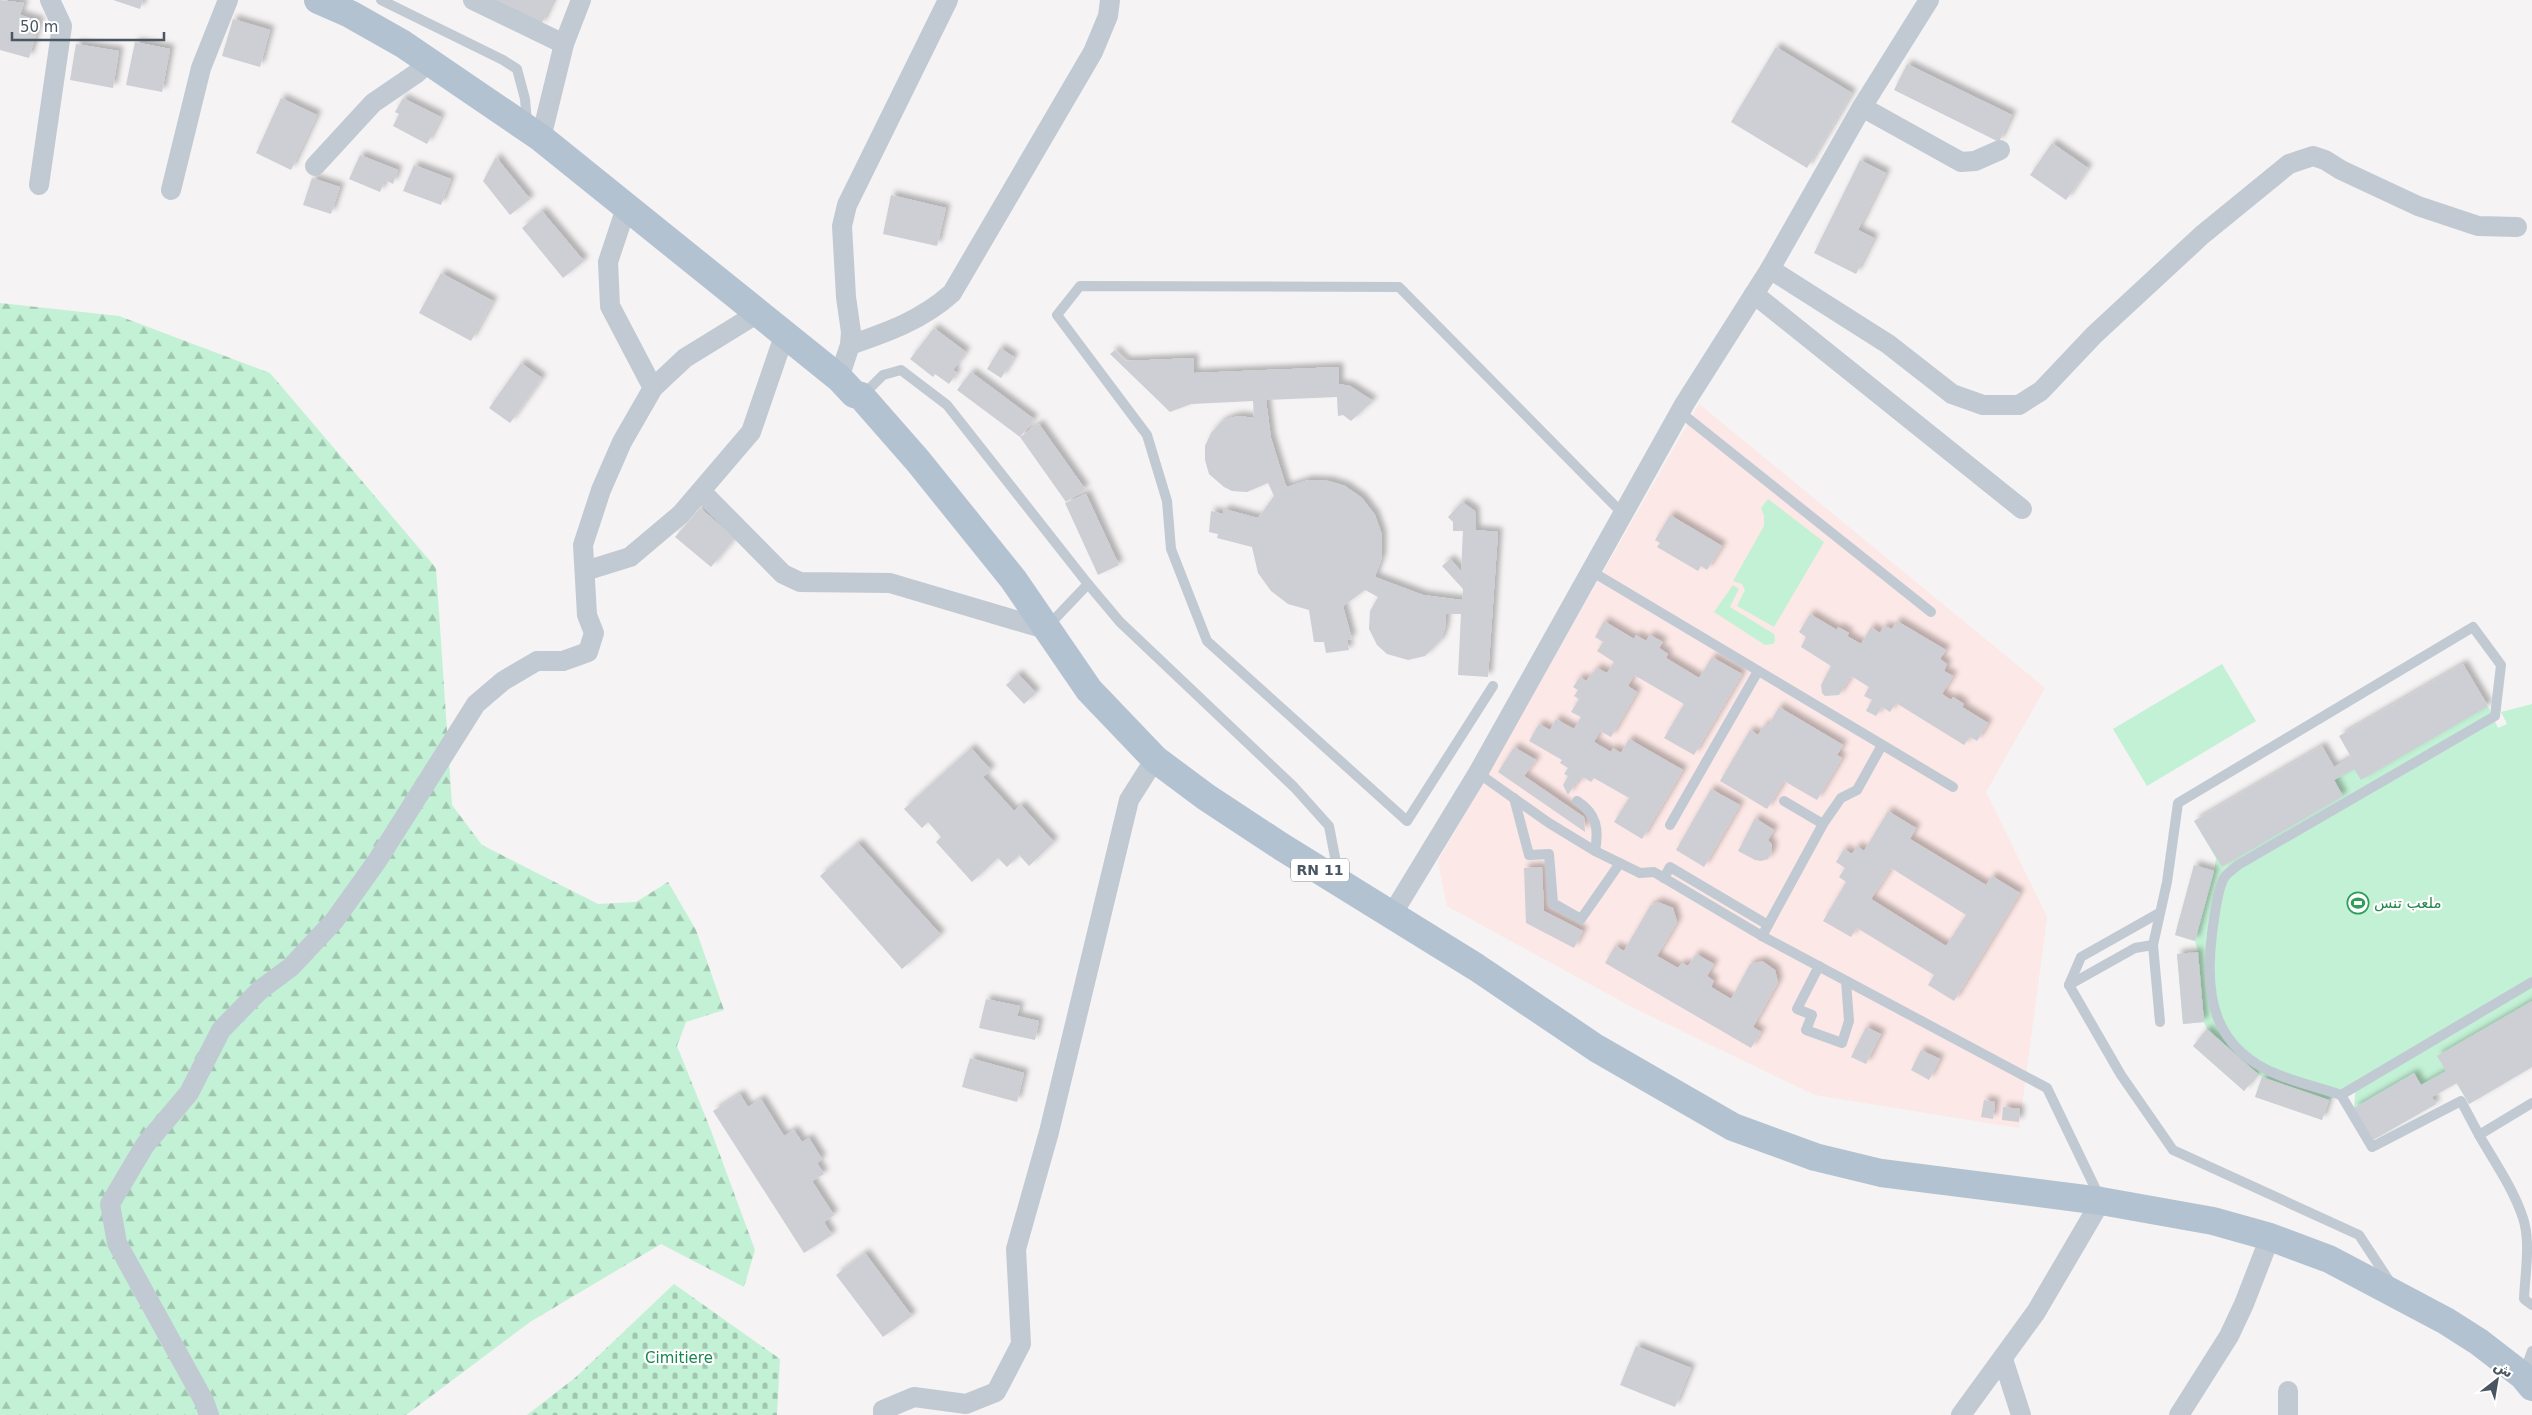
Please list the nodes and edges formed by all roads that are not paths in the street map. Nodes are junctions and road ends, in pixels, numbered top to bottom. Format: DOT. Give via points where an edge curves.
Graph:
graph roads {
  1 [pos="50,0"];
  2 [pos="228,0"];
  3 [pos="318,0"];
  4 [pos="380,0"];
  5 [pos="472,0"];
  6 [pos="581,0"];
  7 [pos="948,0"];
  8 [pos="1110,0"];
  9 [pos="1929,0"];
  10 [pos="564,44"];
  11 [pos="429,62"];
  12 [pos="1862,107"];
  13 [pos="534,133"];
  14 [pos="2000,150"];
  15 [pos="316,166"];
  16 [pos="39,185"];
  17 [pos="171,190"];
  18 [pos="626,208"];
  19 [pos="2517,227"];
  20 [pos="1770,269"];
  21 [pos="1754,294"];
  22 [pos="758,313"];
  23 [pos="784,336"];
  24 [pos="850,345"];
  25 [pos="839,378"];
  26 [pos="653,388"];
  27 [pos="861,396"];
  28 [pos="1680,412"];
  29 [pos="701,491"];
  30 [pos="2022,509"];
  31 [pos="1623,514"];
  32 [pos="584,571"];
  33 [pos="1591,571"];
  34 [pos="1088,584"];
  35 [pos="1930,612"];
  36 [pos="1045,629"];
  37 [pos="1758,671"];
  38 [pos="1493,686"];
  39 [pos="1882,745"];
  40 [pos="1155,758"];
  41 [pos="1478,773"];
  42 [pos="1953,787"];
  43 [pos="1514,798"];
  44 [pos="1578,801"];
  45 [pos="1784,801"];
  46 [pos="1824,824"];
  47 [pos="1670,825"];
  48 [pos="1595,851"];
  49 [pos="1620,863"];
  50 [pos="1664,878"];
  51 [pos="1340,882"];
  52 [pos="2159,913"];
  53 [pos="1391,916"];
  54 [pos="1768,925"];
  55 [pos="1762,936"];
  56 [pos="2152,945"];
  57 [pos="1819,966"];
  58 [pos="1846,981"];
  59 [pos="2532,982"];
  60 [pos="2069,985"];
  61 [pos="2160,1022"];
  62 [pos="2341,1095"];
  63 [pos="2532,1103"];
  64 [pos="2479,1135"];
  65 [pos="2101,1201"];
  66 [pos="2270,1237"];
  67 [pos="2397,1295"];
  68 [pos="2532,1305"];
  69 [pos="2532,1351"];
  70 [pos="2002,1359"];
  71 [pos="2527,1382"];
  72 [pos="2288,1391"];
  73 [pos="209,1415"];
  74 [pos="883,1415"];
  75 [pos="1961,1415"];
  76 [pos="2021,1415"];
  77 [pos="2179,1415"];
  78 [pos="2288,1415"];
  1 -- 16 [label="street" via="62,26"];
  2 -- 17 [label="street" via="201,68"];
  3 -- 11 [label="main road, RN 11" via="350,14"];
  4 -- 13 [label="lane" via="517,69"];
  5 -- 10 [label="street"];
  6 -- 10 [label="street"];
  7 -- 24 [label="street" via="847,205 842,226 846,297 851,315"];
  8 -- 24 [label="street" via="1108,16 1093,52 952,294 933,310 898,328"];
  9 -- 12 [label="street"];
  10 -- 13 [label="street"];
  11 -- 13 [label="main road, RN 11"];
  11 -- 15 [label="street" via="417,74 373,103"];
  12 -- 14 [label="street" via="1961,162"];
  12 -- 20 [label="street"];
  13 -- 18 [label="main road, RN 11"];
  18 -- 22 [label="main road, RN 11"];
  18 -- 26 [label="street" via="608,262 610,306"];
  19 -- 20 [label="street" via="2478,226 2418,206 2313,156 2289,164 2202,235 2094,335 2041,391 2019,405 1984,405 1952,394 1888,344"];
  20 -- 21 [label="street"];
  21 -- 28 [label="street"];
  21 -- 30 [label="street"];
  22 -- 23 [label="main road, RN 11"];
  22 -- 26 [label="street" via="685,358"];
  23 -- 25 [label="main road, RN 11"];
  23 -- 29 [label="street" via="751,432"];
  24 -- 25 [label="street"];
  25 -- 27 [label="main road, RN 11" via="854,394"];
  26 -- 32 [label="street" via="622,442 601,490 583,545"];
  27 -- 34 [label="lane" via="883,375 901,370 947,405"];
  27 -- 36 [label="main road, RN 11" via="1013,579"];
  28 -- 31 [label="street"];
  28 -- 35 [label="lane"];
  29 -- 32 [label="street" via="681,514 630,557"];
  29 -- 36 [label="street" via="784,574 800,582 890,583"];
  31 -- 33 [label="street"];
  31 -- 38 [label="lane" via="1399,287 1080,286 1057,315 1147,435 1167,501 1171,550 1207,641 1407,821"];
  32 -- 73 [label="street" via="587,615 594,633 588,652 563,661 537,661 503,681 476,704 377,861 339,913 291,967 260,990 221,1030 190,1093 145,1145 110,1204 117,1243"];
  33 -- 37 [label="lane"];
  33 -- 41 [label="street"];
  34 -- 36 [label="lane"];
  34 -- 51 [label="lane" via="1120,622 1294,787 1329,826"];
  36 -- 40 [label="main road, RN 11" via="1089,690"];
  37 -- 39 [label="lane"];
  37 -- 47 [label="lane"];
  39 -- 42 [label="lane"];
  39 -- 46 [label="lane" via="1857,790 1841,798"];
  40 -- 51 [label="main road, RN 11" via="1206,797"];
  40 -- 74 [label="street" via="1129,800 1049,1132 1016,1249 1021,1344 996,1392 966,1404 914,1396 883,1410"];
  41 -- 43 [label="lane"];
  41 -- 53 [label="street"];
  43 -- 48 [label="lane"];
  43 -- 49 [label="lane" via="1529,855 1549,854 1553,902 1560,907 1580,919"];
  44 -- 48 [label="lane" via="1590,810 1594,819 1598,838"];
  45 -- 46 [label="lane"];
  46 -- 54 [label="lane"];
  48 -- 49 [label="lane"];
  49 -- 50 [label="lane" via="1640,873 1654,872"];
  50 -- 54 [label="lane" via="1670,868"];
  50 -- 55 [label="lane"];
  51 -- 53 [label="main road, RN 11"];
  52 -- 56 [label="lane"];
  52 -- 60 [label="lane" via="2080,957"];
  52 -- 62 [label="lane" via="2167,882 2178,803 2473,627 2500,665 2495,716 2238,865 2224,877 2213,926 2210,976 2213,1008 2223,1031 2249,1058 2268,1070"];
  53 -- 65 [label="main road, RN 11" via="1476,966 1596,1048 1733,1127 1815,1157 1881,1173"];
  54 -- 55 [label="lane"];
  55 -- 57 [label="lane"];
  56 -- 60 [label="lane" via="2135,948"];
  56 -- 61 [label="lane"];
  57 -- 58 [label="lane"];
  57 -- 58 [label="lane" via="1797,1009 1812,1015 1806,1030 1842,1043 1849,1021"];
  58 -- 65 [label="lane" via="2047,1088"];
  59 -- 62 [label="lane"];
  60 -- 67 [label="lane" via="2121,1074 2173,1150 2359,1235"];
  62 -- 64 [label="lane" via="2372,1147 2461,1101"];
  63 -- 64 [label="lane"];
  64 -- 68 [label="lane" via="2523,1218 2527,1243 2524,1299"];
  65 -- 66 [label="main road, RN 11" via="2213,1221"];
  65 -- 70 [label="street" via="2036,1312"];
  66 -- 67 [label="main road, RN 11" via="2329,1259"];
  66 -- 77 [label="street" via="2229,1336"];
  67 -- 71 [label="main road, RN 11" via="2479,1342"];
  69 -- 71 [label="lane"];
  70 -- 75 [label="street"];
  70 -- 76 [label="street"];
  72 -- 78 [label="street"];
}
